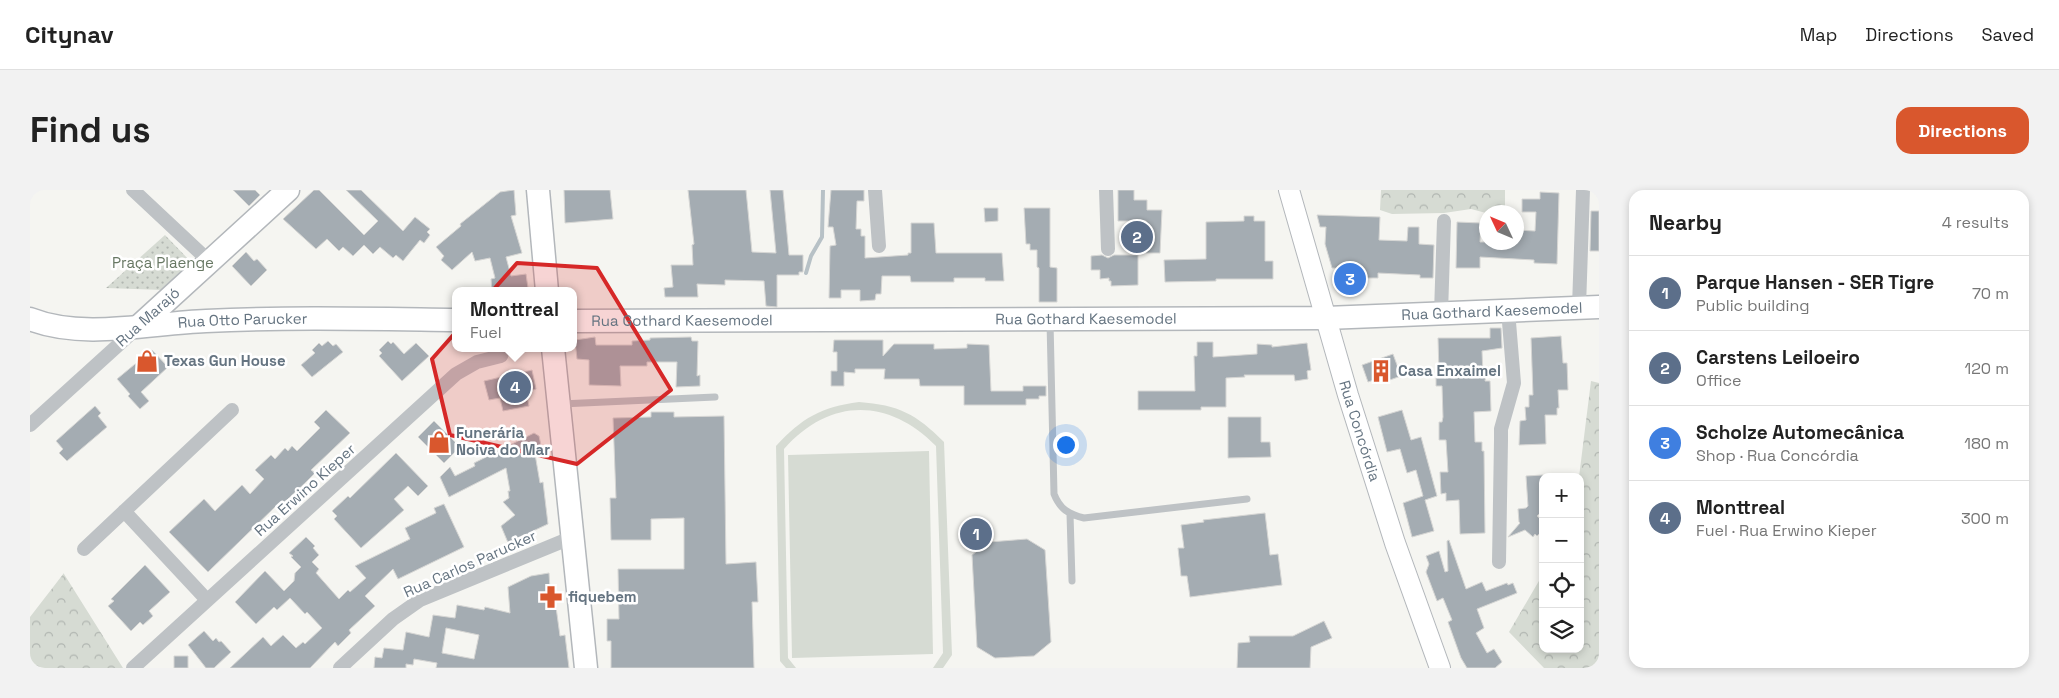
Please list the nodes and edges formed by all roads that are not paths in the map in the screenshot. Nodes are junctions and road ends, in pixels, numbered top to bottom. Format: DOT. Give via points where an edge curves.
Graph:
graph roads {
  1 [pos="133,190"];
  2 [pos="288,190"];
  3 [pos="538,190"];
  4 [pos="875,190"];
  5 [pos="1106,190"];
  6 [pos="1289,190"];
  7 [pos="1583,190"];
  8 [pos="1444,220"];
  9 [pos="879,246"];
  10 [pos="1108,249"];
  11 [pos="210,261"];
  12 [pos="187,282"];
  13 [pos="547,287"];
  14 [pos="1589,307"];
  15 [pos="1508,310"];
  16 [pos="1441,313"];
  17 [pos="1326,318"];
  18 [pos="30,319"];
  19 [pos="1050,319"];
  20 [pos="206,320"];
  21 [pos="452,320"];
  22 [pos="577,321"];
  23 [pos="139,326"];
  24 [pos="502,352"];
  25 [pos="550,353"];
  26 [pos="715,398"];
  27 [pos="558,404"];
  28 [pos="232,410"];
  29 [pos="30,425"];
  30 [pos="1247,500"];
  31 [pos="124,511"];
  32 [pos="1070,514"];
  33 [pos="573,537"];
  34 [pos="84,549"];
  35 [pos="1499,562"];
  36 [pos="1072,581"];
  37 [pos="207,600"];
  38 [pos="133,668"];
  39 [pos="340,668"];
  40 [pos="586,668"];
  41 [pos="1440,668"];
  1 -- 11 [label="street"];
  2 -- 11 [label="main road, Rua Marajó"];
  3 -- 13 [label="main road"];
  4 -- 9 [label="street"];
  5 -- 10 [label="street"];
  6 -- 17 [label="street, Rua Concórdia"];
  7 -- 14 [label="street"];
  8 -- 16 [label="street"];
  11 -- 12 [label="main road, Rua Marajó"];
  12 -- 20 [label="main road" via="186,307 196,317"];
  12 -- 23 [label="main road, Rua Marajó"];
  14 -- 15 [label="main road, Rua Gothard Kaesemodel"];
  15 -- 16 [label="main road, Rua Gothard Kaesemodel"];
  15 -- 35 [label="street" via="1514,383 1500,440"];
  16 -- 17 [label="main road, Rua Gothard Kaesemodel"];
  17 -- 19 [label="main road, Rua Gothard Kaesemodel"];
  17 -- 41 [label="street, Rua Concórdia" via="1390,528"];
  18 -- 23 [label="main road, Rua Otto Parucker" via="80,328"];
  19 -- 22 [label="main road, Rua Gothard Kaesemodel"];
  19 -- 32 [label="lane" via="1054,494 1059,507"];
  20 -- 21 [label="main road, Rua Otto Parucker"];
  20 -- 23 [label="main road, Rua Otto Parucker"];
  23 -- 29 [label="street, Rua Marajó"];
  24 -- 37 [label="street, Rua Erwino Kieper" via="501,356 477,362 456,374"];
  25 -- 27 [label="main road"];
  26 -- 27 [label="lane"];
  27 -- 33 [label="main road"];
  28 -- 31 [label="street"];
  30 -- 32 [label="lane" via="1084,518"];
  31 -- 34 [label="street"];
  31 -- 37 [label="street"];
  32 -- 36 [label="lane"];
  33 -- 39 [label="street, Rua Carlos Parucker" via="420,600 393,619"];
  33 -- 40 [label="main road"];
  37 -- 38 [label="street, Rua Erwino Kieper"];
}
